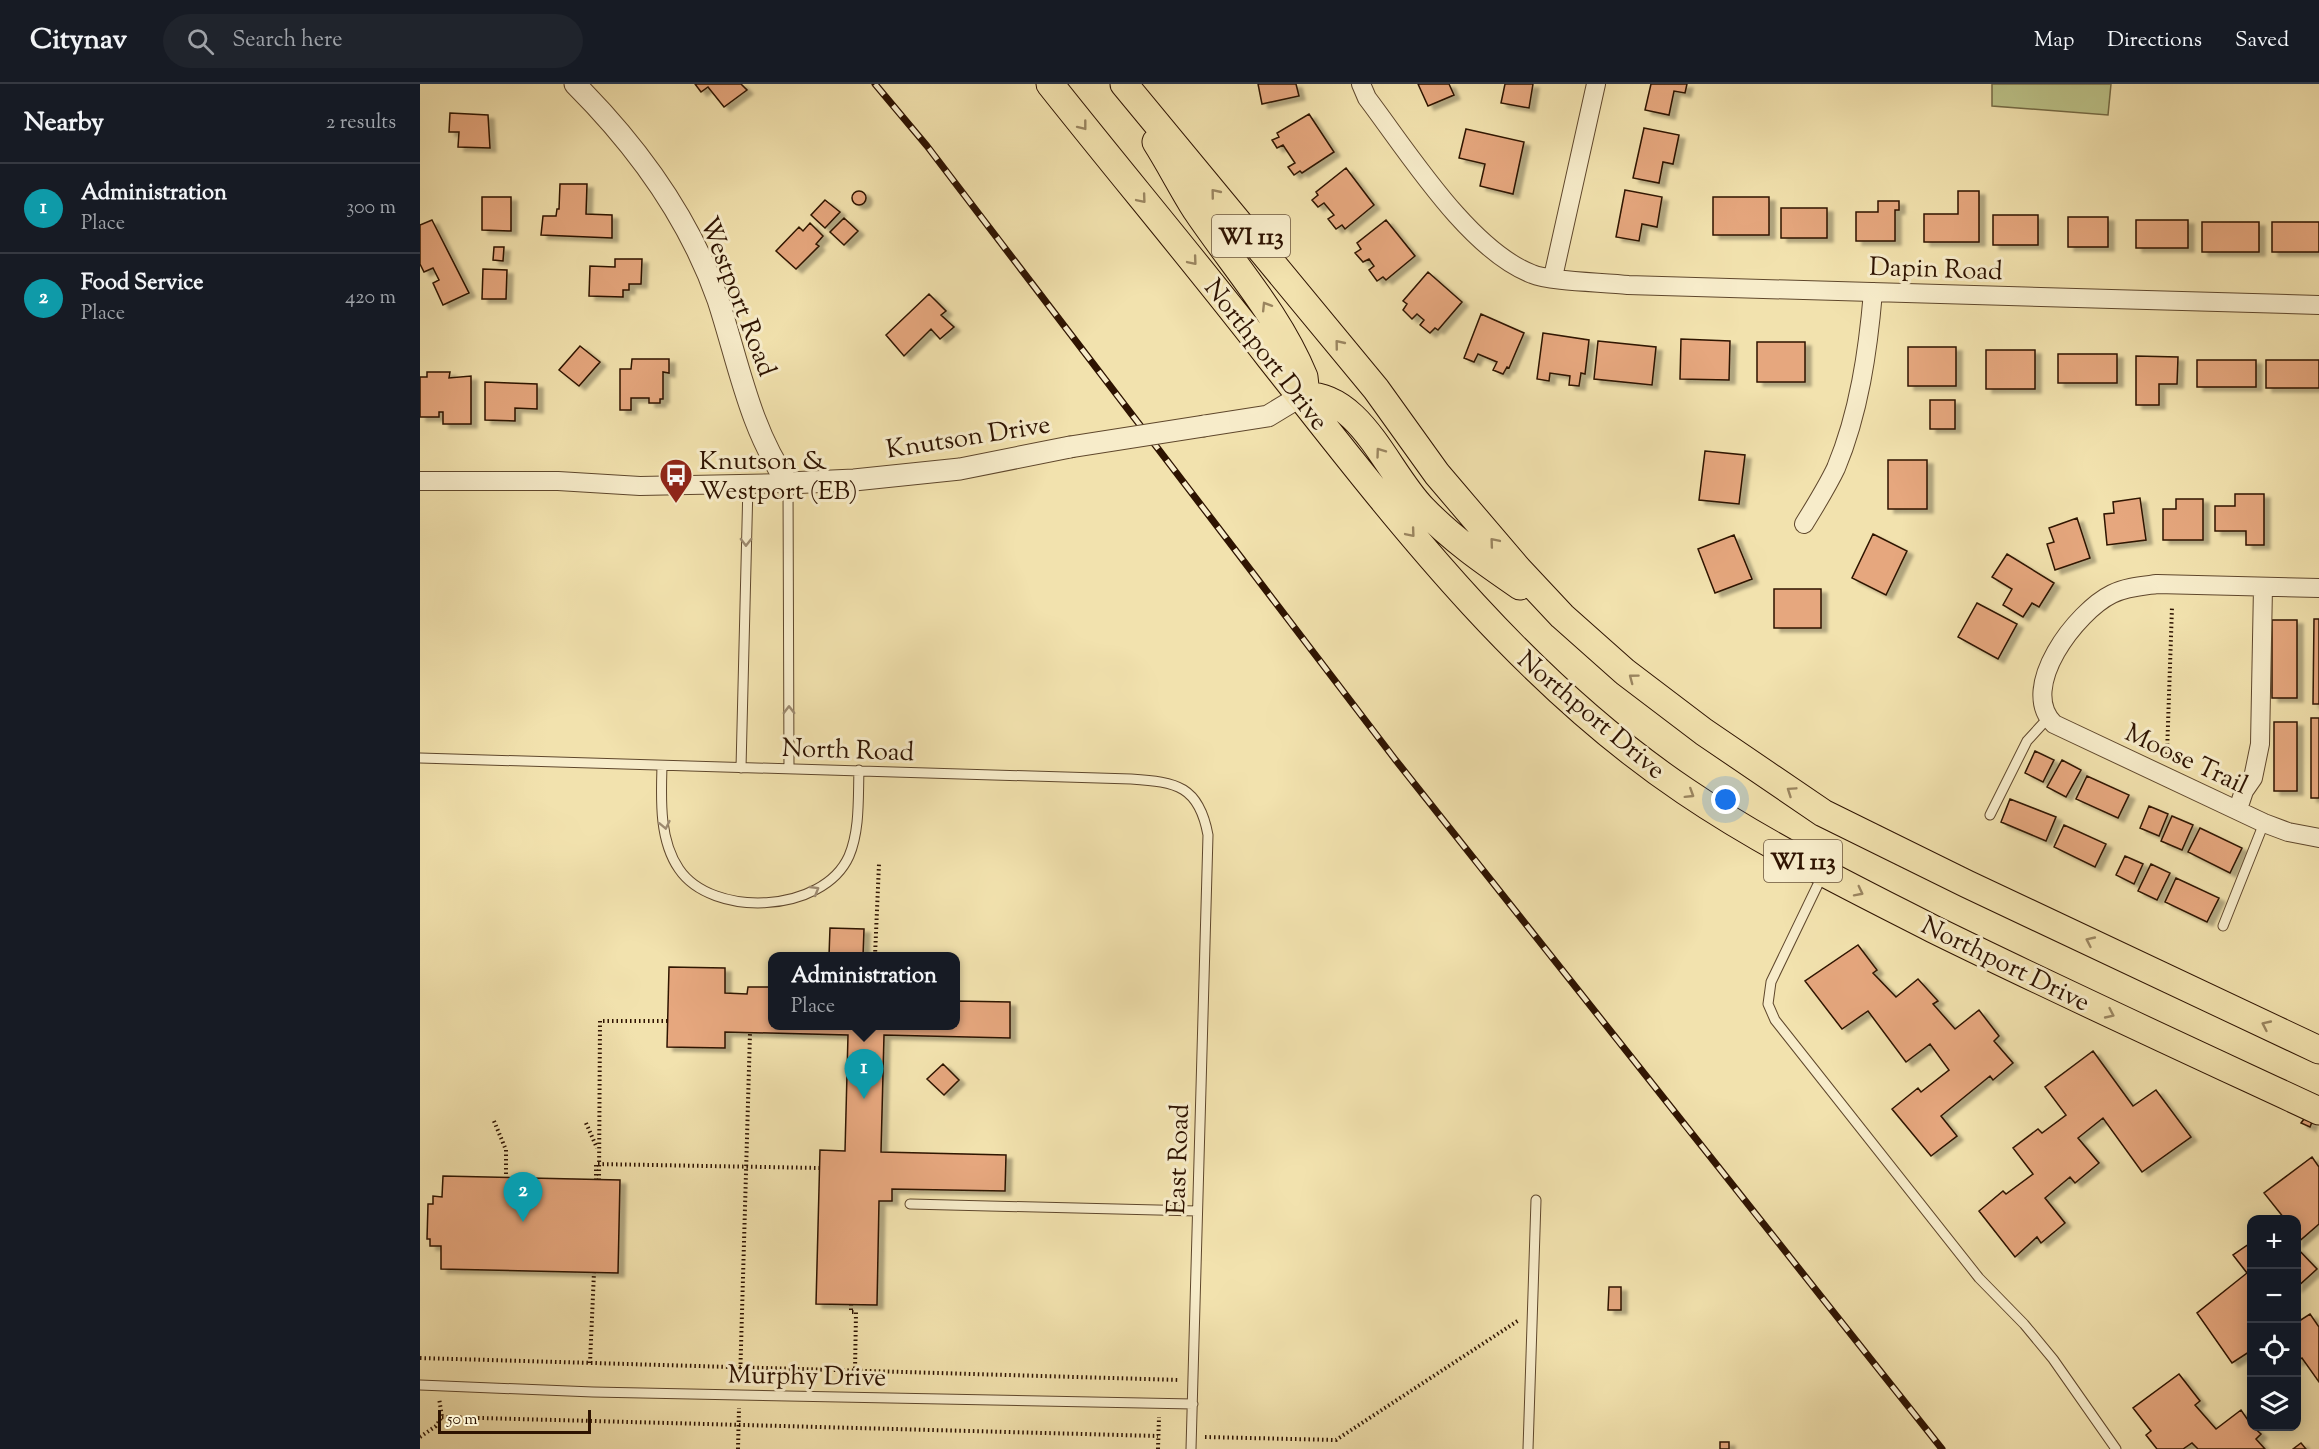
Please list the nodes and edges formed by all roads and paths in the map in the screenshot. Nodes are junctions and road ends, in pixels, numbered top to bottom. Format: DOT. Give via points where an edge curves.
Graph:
graph roads {
  1 [pos="575,84"];
  2 [pos="1050,84"];
  3 [pos="1123,84"];
  4 [pos="1361,84"];
  5 [pos="1596,84"];
  6 [pos="1552,277"];
  7 [pos="1873,292"];
  8 [pos="2319,305"];
  9 [pos="1301,396"];
  10 [pos="420,481"];
  11 [pos="788,483"];
  12 [pos="748,484"];
  13 [pos="1804,524"];
  14 [pos="2263,587"];
  15 [pos="2319,588"];
  16 [pos="2172,607"];
  17 [pos="1562,616"];
  18 [pos="2046,713"];
  19 [pos="2167,754"];
  20 [pos="420,758"];
  21 [pos="662,766"];
  22 [pos="741,768"];
  23 [pos="789,768"];
  24 [pos="859,770"];
  25 [pos="2238,809"];
  26 [pos="1990,815"];
  27 [pos="2264,823"];
  28 [pos="2319,837"];
  29 [pos="879,864"];
  30 [pos="1207,871"];
  31 [pos="1823,874"];
  32 [pos="2223,926"];
  33 [pos="875,952"];
  34 [pos="668,1021"];
  35 [pos="750,1033"];
  36 [pos="2319,1050"];
  37 [pos="2319,1111"];
  38 [pos="494,1121"];
  39 [pos="585,1123"];
  40 [pos="599,1151"];
  41 [pos="820,1168"];
  42 [pos="506,1178"];
  43 [pos="1536,1200"];
  44 [pos="910,1204"];
  45 [pos="1197,1211"];
  46 [pos="594,1272"];
  47 [pos="851,1304"];
  48 [pos="1532,1311"];
  49 [pos="420,1358"];
  50 [pos="590,1363"];
  51 [pos="740,1368"];
  52 [pos="855,1371"];
  53 [pos="1193,1380"];
  54 [pos="420,1385"];
  55 [pos="438,1386"];
  56 [pos="740,1395"];
  57 [pos="1159,1404"];
  58 [pos="1193,1404"];
  59 [pos="442,1417"];
  60 [pos="739,1425"];
  61 [pos="1158,1436"];
  62 [pos="420,1437"];
  63 [pos="1192,1437"];
  64 [pos="738,1449"];
  65 [pos="1158,1449"];
  66 [pos="1191,1449"];
  67 [pos="1528,1449"];
  68 [pos="2116,1449"];
  1 -- 11 [label="street, Westport Road" via="640,157 698,247 753,413 772,460"];
  2 -- 9 [label="main road, Northport Drive / WI 113, one-way"];
  9 -- 3 [label="main road, one-way" via="1304,377 1274,320 1196,210"];
  17 -- 3 [label="main road, Northport Drive / WI 113, one-way" via="1437,474 1376,389"];
  4 -- 6 [label="street, Dapin Road" via="1367,98 1452,209 1495,253 1534,275"];
  5 -- 6 [label="street"];
  6 -- 7 [label="street, Dapin Road" via="1628,285"];
  7 -- 8 [label="street, Dapin Road"];
  7 -- 13 [label="street" via="1857,397 1836,468"];
  9 -- 11 [label="street, Knutson Drive, bridge" via="1268,416 1070,447 960,469"];
  17 -- 9 [label="main road, one-way" via="1457,542 1421,507 1360,424 1345,410 1325,397"];
  9 -- 31 [label="main road, Northport Drive / WI 113, one-way" via="1428,554 1501,636 1564,696 1685,791"];
  10 -- 12 [label="street, Knutson Drive"];
  11 -- 12 [label="street, Knutson Drive"];
  23 -- 11 [label="lane, one-way"];
  12 -- 22 [label="lane, one-way"];
  14 -- 15 [label="street"];
  14 -- 18 [label="street" via="2157,584 2133,586 2111,594 2073,628 2046,668"];
  14 -- 25 [label="street" via="2260,744 2253,778"];
  16 -- 19 [label="path"];
  36 -- 17 [label="main road, Northport Drive / WI 113, one-way" via="1823,813 1704,732 1625,672"];
  18 -- 25 [label="street, Moose Trail" via="2054,724"];
  18 -- 26 [label="lane" via="2026,741"];
  20 -- 21 [label="lane, North Road"];
  21 -- 22 [label="lane, North Road"];
  21 -- 24 [label="lane, one-way" via="663,820 679,870 722,897 774,904 823,886 847,859 856,824"];
  22 -- 23 [label="lane, North Road"];
  23 -- 24 [label="lane, North Road"];
  24 -- 30 [label="lane, North Road" via="1131,779 1173,784 1186,790 1200,805 1208,835"];
  25 -- 27 [label="street, Moose Trail"];
  27 -- 28 [label="street, Moose Trail"];
  27 -- 32 [label="lane"];
  29 -- 33 [label="path"];
  30 -- 45 [label="lane, East Road"];
  31 -- 37 [label="main road, Northport Drive / WI 113, one-way" via="2016,970"];
  31 -- 68 [label="lane" via="1771,982 1768,1004 1775,1020 1978,1278 2053,1359"];
  34 -- 40 [label="path" via="600,1021"];
  35 -- 51 [label="path"];
  38 -- 42 [label="path" via="506,1150"];
  39 -- 40 [label="path"];
  40 -- 41 [label="path, bridge" via="597,1180 596,1164"];
  43 -- 48 [label="lane"];
  44 -- 45 [label="lane"];
  45 -- 53 [label="lane, East Road"];
  46 -- 50 [label="path"];
  47 -- 52 [label="path" via="851,1312 856,1312"];
  48 -- 63 [label="path" via="1336,1440"];
  48 -- 67 [label="lane"];
  49 -- 50 [label="path"];
  50 -- 51 [label="path"];
  51 -- 52 [label="path"];
  51 -- 56 [label="path"];
  52 -- 53 [label="path"];
  53 -- 58 [label="lane, East Road"];
  54 -- 55 [label="lane, Murphy Drive"];
  55 -- 56 [label="lane, Murphy Drive"];
  55 -- 59 [label="path"];
  56 -- 57 [label="lane, Murphy Drive"];
  56 -- 60 [label="path"];
  57 -- 58 [label="lane, Murphy Drive"];
  57 -- 61 [label="path"];
  58 -- 63 [label="lane, East Road"];
  59 -- 60 [label="path"];
  59 -- 62 [label="path"];
  60 -- 61 [label="path"];
  60 -- 64 [label="path"];
  61 -- 65 [label="path"];
  63 -- 66 [label="lane, East Road"];
}
